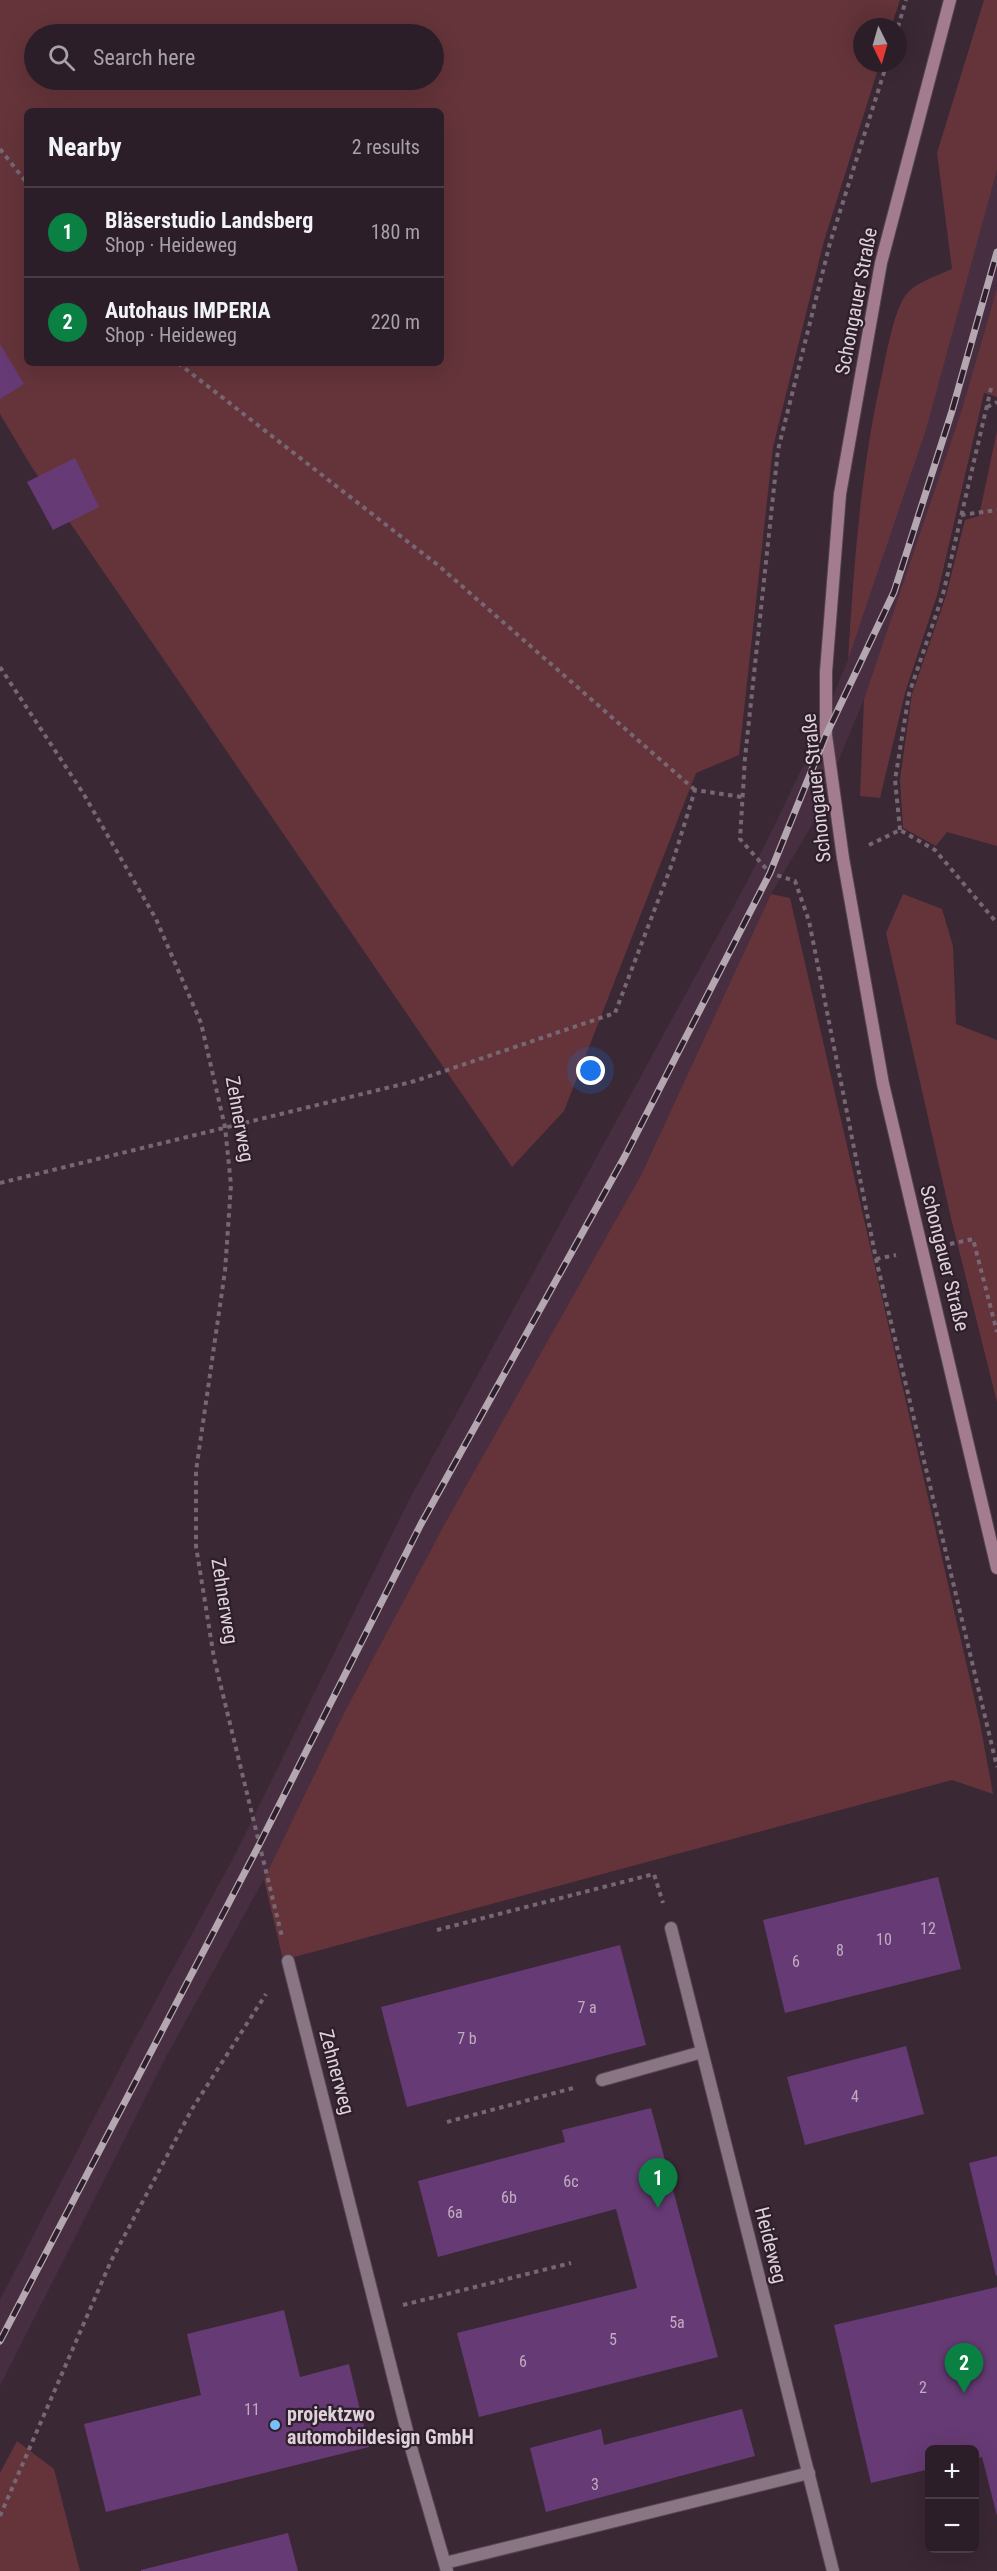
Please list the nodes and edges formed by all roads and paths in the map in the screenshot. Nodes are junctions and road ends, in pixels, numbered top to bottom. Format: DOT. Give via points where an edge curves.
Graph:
graph roads {
  1 [pos="906,0"];
  2 [pos="950,0"];
  3 [pos="901,18"];
  4 [pos="884,72"];
  5 [pos="0,149"];
  6 [pos="24,179"];
  7 [pos="182,366"];
  8 [pos="992,384"];
  9 [pos="997,402"];
  10 [pos="986,408"];
  11 [pos="997,510"];
  12 [pos="961,515"];
  13 [pos="0,667"];
  14 [pos="694,790"];
  15 [pos="742,797"];
  16 [pos="900,830"];
  17 [pos="843,858"];
  18 [pos="997,923"];
  19 [pos="225,1127"];
  20 [pos="0,1183"];
  21 [pos="997,1568"];
  22 [pos="997,1766"];
  23 [pos="671,1928"];
  24 [pos="437,1930"];
  25 [pos="288,1961"];
  26 [pos="702,2052"];
  27 [pos="602,2080"];
  28 [pos="447,2122"];
  29 [pos="571,2263"];
  30 [pos="379,2311"];
  31 [pos="809,2473"];
  32 [pos="0,2516"];
  33 [pos="446,2567"];
  34 [pos="833,2571"];
  1 -- 3 [label="path"];
  2 -- 17 [label="main road, Schongauer Straße" via="881,263 840,495 826,672 826,735"];
  4 -- 15 [label="path" via="830,243 778,450"];
  5 -- 6 [label="path"];
  7 -- 14 [label="path" via="439,566"];
  8 -- 10 [label="path"];
  9 -- 10 [label="path"];
  10 -- 12 [label="path"];
  11 -- 12 [label="path"];
  12 -- 16 [label="path" via="943,594 909,694 896,780"];
  13 -- 19 [label="path, Zehnerweg" via="83,793 156,919 201,1023"];
  14 -- 15 [label="path"];
  14 -- 19 [label="path" via="672,864 615,1013 415,1081"];
  15 -- 22 [label="path" via="740,839 771,873 795,881 809,921 876,1259"];
  16 -- 17 [label="path"];
  16 -- 18 [label="path" via="935,850"];
  17 -- 21 [label="main road, Schongauer Straße" via="883,1084"];
  19 -- 20 [label="path"];
  19 -- 25 [label="path, Zehnerweg" via="231,1185 226,1260 196,1472 196,1546 214,1658"];
  23 -- 24 [label="path" via="654,1874"];
  23 -- 26 [label="street, Heideweg"];
  25 -- 30 [label="street, Zehnerweg"];
  25 -- 32 [label="path" via="192,2109 111,2261"];
  26 -- 27 [label="street"];
  26 -- 31 [label="street, Heideweg"];
  27 -- 28 [label="path"];
  29 -- 30 [label="path"];
  30 -- 33 [label="street, Zehnerweg" via="412,2451"];
  31 -- 33 [label="street"];
  31 -- 34 [label="street, Heideweg"];
}
